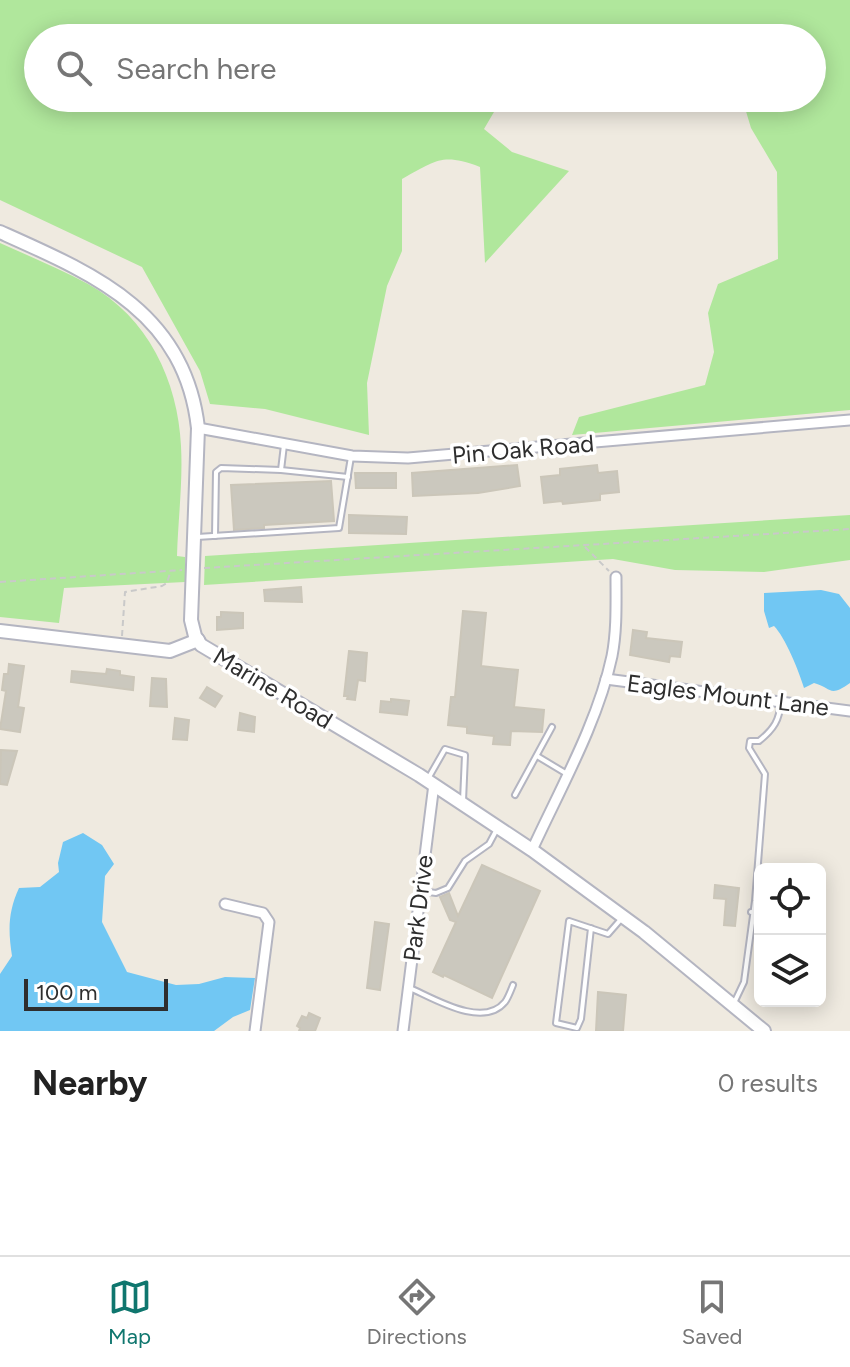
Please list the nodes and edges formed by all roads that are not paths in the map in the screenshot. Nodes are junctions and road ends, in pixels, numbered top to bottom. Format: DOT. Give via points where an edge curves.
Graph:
graph roads {
  1 [pos="0,232"];
  2 [pos="850,420"];
  3 [pos="198,428"];
  4 [pos="284,445"];
  5 [pos="352,456"];
  6 [pos="281,470"];
  7 [pos="348,477"];
  8 [pos="215,536"];
  9 [pos="194,537"];
  10 [pos="616,577"];
  11 [pos="0,631"];
  12 [pos="198,640"];
  13 [pos="606,679"];
  14 [pos="780,701"];
  15 [pos="850,711"];
  16 [pos="552,727"];
  17 [pos="537,756"];
  18 [pos="567,774"];
  19 [pos="430,782"];
  20 [pos="515,795"];
  21 [pos="463,803"];
  22 [pos="498,827"];
  23 [pos="532,850"];
  24 [pos="420,891"];
  25 [pos="225,904"];
  26 [pos="751,912"];
  27 [pos="754,912"];
  28 [pos="624,917"];
  29 [pos="591,928"];
  30 [pos="513,985"];
  31 [pos="407,987"];
  32 [pos="733,1005"];
  33 [pos="255,1031"];
  34 [pos="403,1031"];
  35 [pos="764,1031"];
  1 -- 3 [label="main road, Marine Road" via="89,274 145,314 181,365"];
  2 -- 5 [label="street, Pin Oak Road" via="434,456"];
  3 -- 4 [label="street, Pin Oak Road"];
  3 -- 9 [label="main road, Marine Road"];
  4 -- 5 [label="street, Pin Oak Road"];
  4 -- 6 [label="lane"];
  5 -- 7 [label="lane"];
  6 -- 7 [label="lane"];
  6 -- 8 [label="lane" via="216,472"];
  7 -- 8 [label="lane" via="339,528"];
  8 -- 9 [label="lane"];
  9 -- 12 [label="main road, Marine Road" via="191,620"];
  10 -- 13 [label="street" via="615,632"];
  11 -- 12 [label="main road" via="170,651"];
  12 -- 19 [label="main road, Marine Road"];
  13 -- 14 [label="street, Eagles Mount Lane"];
  13 -- 18 [label="street"];
  14 -- 15 [label="street, Eagles Mount Lane"];
  14 -- 26 [label="lane" via="776,724 759,741 750,741 749,748 765,774"];
  16 -- 17 [label="lane"];
  17 -- 18 [label="lane"];
  17 -- 20 [label="lane"];
  18 -- 23 [label="street"];
  19 -- 21 [label="main road, Marine Road"];
  19 -- 21 [label="lane" via="445,749 465,755"];
  19 -- 24 [label="street, Park Drive"];
  21 -- 22 [label="main road, Marine Road"];
  22 -- 23 [label="main road, Marine Road"];
  22 -- 24 [label="lane" via="448,888"];
  23 -- 28 [label="main road, Marine Road"];
  24 -- 31 [label="street, Park Drive"];
  25 -- 33 [label="street" via="263,913 270,926"];
  26 -- 27 [label="lane"];
  26 -- 32 [label="lane" via="744,982"];
  28 -- 29 [label="lane" via="608,934"];
  28 -- 32 [label="main road, Marine Road"];
  29 -- 29 [label="lane" via="569,921 556,1023 577,1028 581,1019"];
  30 -- 31 [label="lane" via="504,1003 480,1013"];
  31 -- 34 [label="street, Park Drive"];
  32 -- 35 [label="main road, Marine Road"];
}
